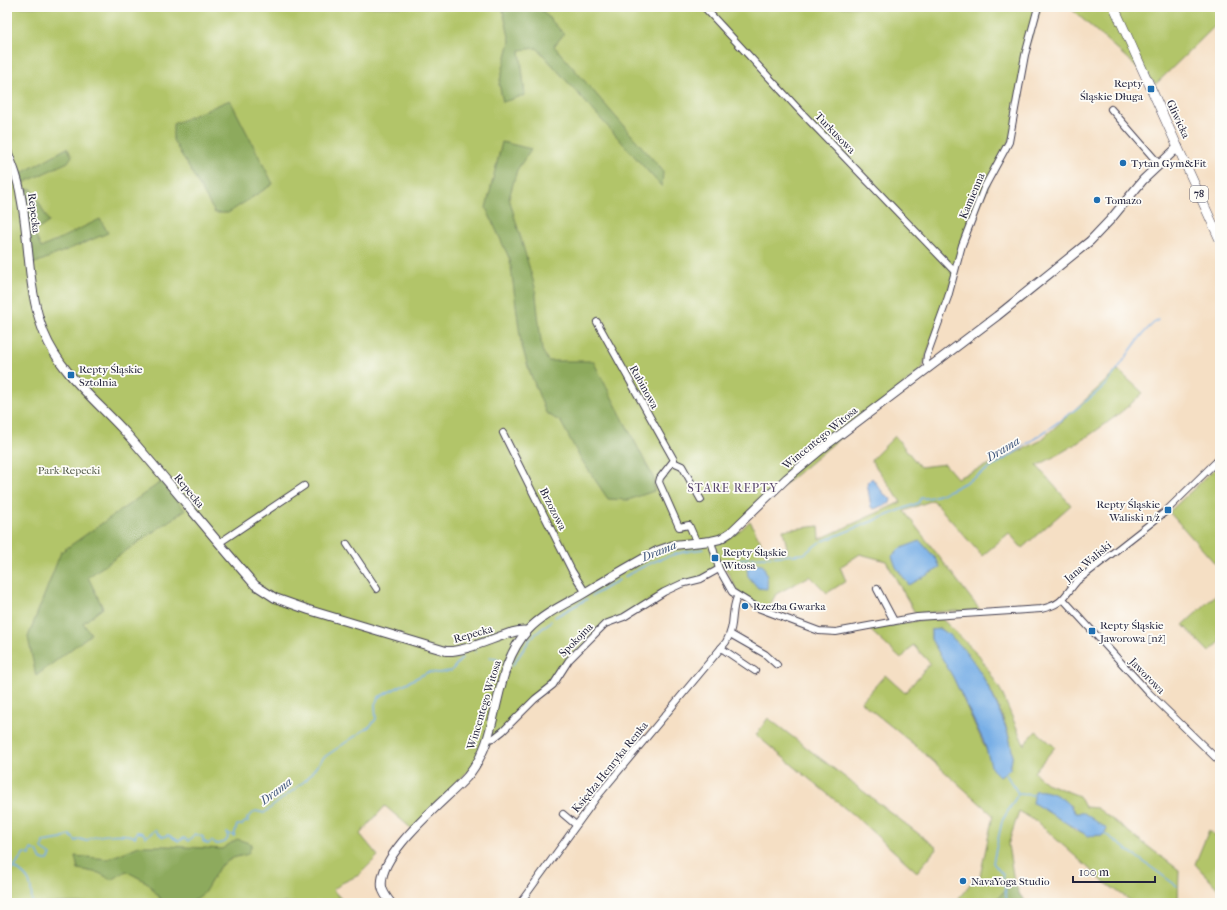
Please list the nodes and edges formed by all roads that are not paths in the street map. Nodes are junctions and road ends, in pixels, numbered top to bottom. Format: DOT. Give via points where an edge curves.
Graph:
graph roads {
  1 [pos="704,7"];
  2 [pos="1038,7"];
  3 [pos="1114,7"];
  4 [pos="1111,109"];
  5 [pos="1178,147"];
  6 [pos="7,151"];
  7 [pos="1160,164"];
  8 [pos="1220,240"];
  9 [pos="954,271"];
  10 [pos="597,322"];
  11 [pos="929,368"];
  12 [pos="503,433"];
  13 [pos="1220,458"];
  14 [pos="673,462"];
  15 [pos="304,486"];
  16 [pos="701,500"];
  17 [pos="711,541"];
  18 [pos="219,543"];
  19 [pos="697,543"];
  20 [pos="347,544"];
  21 [pos="720,569"];
  22 [pos="377,589"];
  23 [pos="878,589"];
  24 [pos="587,592"];
  25 [pos="737,596"];
  26 [pos="1064,600"];
  27 [pos="894,621"];
  28 [pos="527,631"];
  29 [pos="730,634"];
  30 [pos="721,648"];
  31 [pos="778,664"];
  32 [pos="755,671"];
  33 [pos="487,739"];
  34 [pos="1220,762"];
  35 [pos="563,814"];
  36 [pos="576,825"];
  37 [pos="390,903"];
  38 [pos="520,903"];
  1 -- 9 [label="street, Turkusowa"];
  2 -- 9 [label="street, Kamienna" via="1027,48 1009,142 984,188"];
  3 -- 5 [label="main road, Gliwicka / 78"];
  4 -- 7 [label="street"];
  5 -- 7 [label="street, Wincentego Witosa"];
  5 -- 8 [label="main road, Gliwicka / 78"];
  6 -- 18 [label="street, Repecka" via="21,196 28,264 36,305 40,322 52,349 71,375 125,433"];
  7 -- 11 [label="street, Wincentego Witosa" via="1090,241"];
  9 -- 11 [label="street, Kamienna" via="948,297 926,355"];
  10 -- 14 [label="street, Rubinowa"];
  11 -- 17 [label="street, Wincentego Witosa" via="816,453 731,532"];
  12 -- 24 [label="street, Brzozowa" via="572,571"];
  13 -- 26 [label="street, Jana Waliski" via="1165,512 1077,581"];
  14 -- 16 [label="street, Rubinowa" via="682,466"];
  14 -- 19 [label="street" via="659,482 679,527 688,525"];
  15 -- 18 [label="street"];
  17 -- 19 [label="street, Wincentego Witosa"];
  17 -- 21 [label="street, Jana Waliski"];
  18 -- 28 [label="street, Repecka" via="255,585 275,598 437,649 458,651 516,630"];
  19 -- 24 [label="street, Wincentego Witosa" via="657,551"];
  20 -- 22 [label="street"];
  21 -- 25 [label="street, Jana Waliski" via="728,586"];
  21 -- 33 [label="street, Spokojna" via="701,579 664,592 624,617 605,624 569,660 553,685 503,731 494,738"];
  23 -- 27 [label="street"];
  24 -- 28 [label="street, Wincentego Witosa" via="545,616"];
  25 -- 27 [label="street, Jana Waliski" via="796,624 828,632"];
  25 -- 29 [label="street, Księdza Henryka Renka"];
  26 -- 27 [label="street, Jana Waliski" via="1042,609 917,617"];
  26 -- 34 [label="street, Jaworowa" via="1149,693"];
  28 -- 33 [label="street, Wincentego Witosa" via="518,643 505,671"];
  29 -- 30 [label="street, Księdza Henryka Renka"];
  29 -- 31 [label="street"];
  30 -- 32 [label="street"];
  30 -- 36 [label="street, Księdza Henryka Renka"];
  33 -- 37 [label="street, Wincentego Witosa" via="480,757 467,776 414,828 388,863 382,877 382,887"];
  35 -- 36 [label="street"];
  36 -- 38 [label="street, Księdza Henryka Renka"];
}
